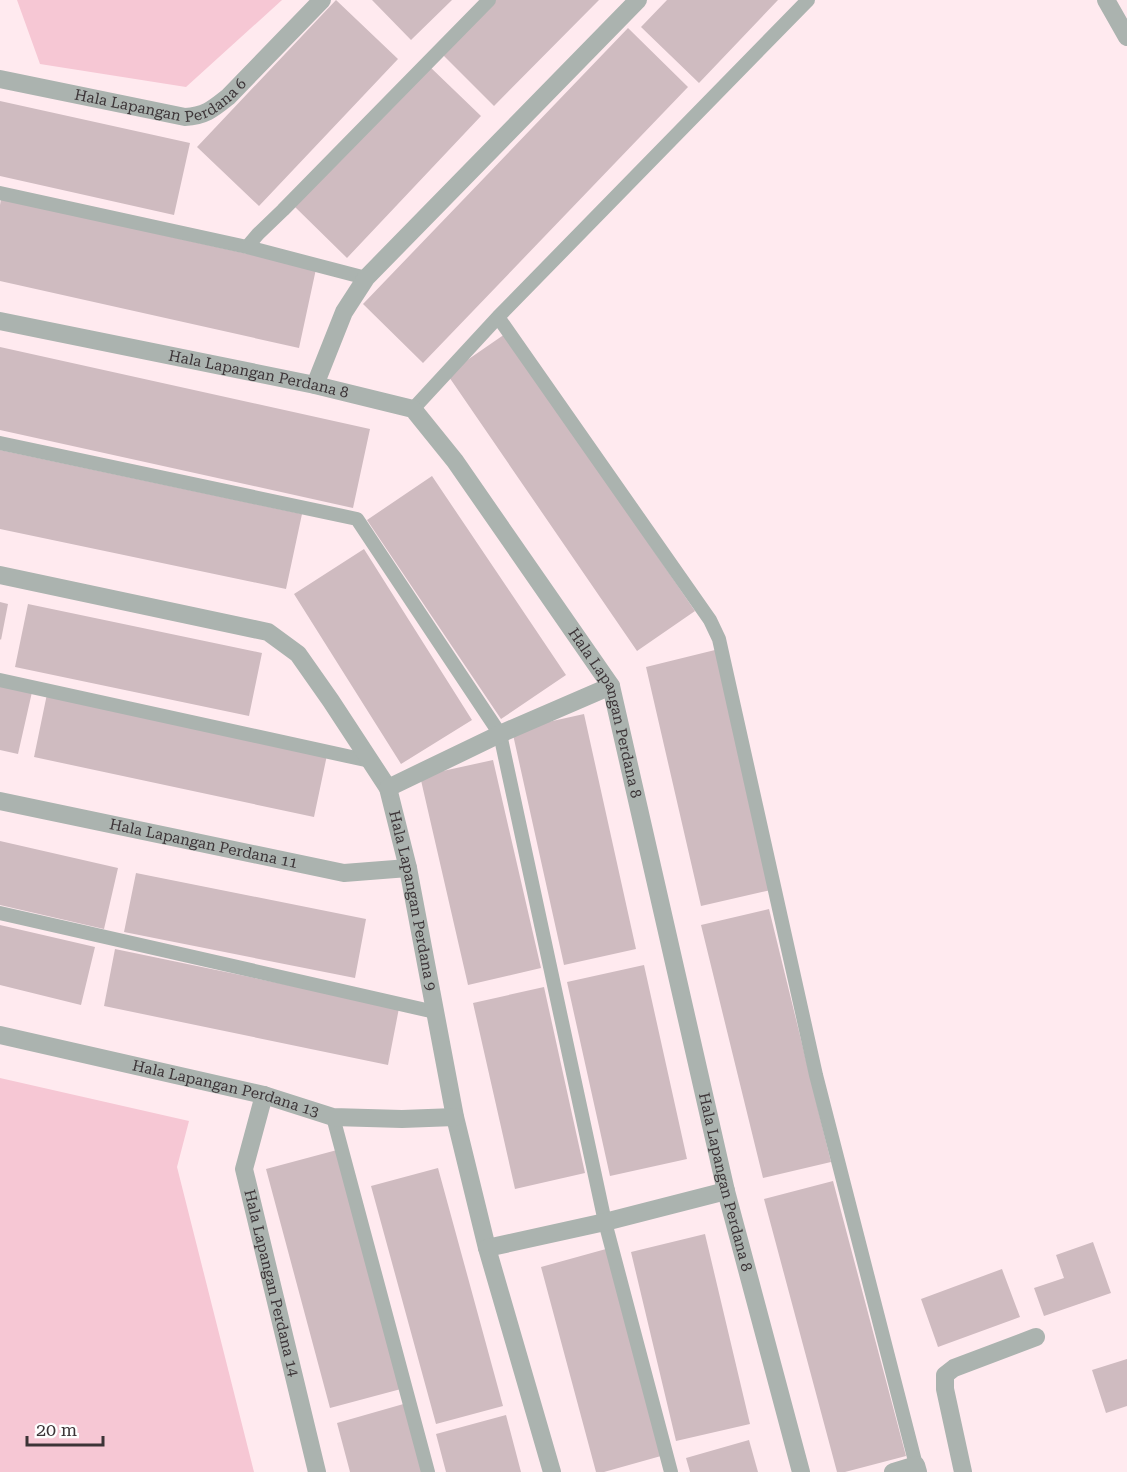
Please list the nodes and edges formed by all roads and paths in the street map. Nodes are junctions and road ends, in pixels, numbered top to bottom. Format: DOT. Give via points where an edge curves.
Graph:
graph roads {
  1 [pos="322,0"];
  2 [pos="489,0"];
  3 [pos="638,0"];
  4 [pos="808,0"];
  5 [pos="1106,0"];
  6 [pos="1127,37"];
  7 [pos="0,79"];
  8 [pos="0,193"];
  9 [pos="247,247"];
  10 [pos="366,278"];
  11 [pos="498,317"];
  12 [pos="0,321"];
  13 [pos="315,386"];
  14 [pos="413,409"];
  15 [pos="0,443"];
  16 [pos="0,575"];
  17 [pos="0,680"];
  18 [pos="611,686"];
  19 [pos="500,734"];
  20 [pos="370,761"];
  21 [pos="388,788"];
  22 [pos="0,801"];
  23 [pos="408,868"];
  24 [pos="0,914"];
  25 [pos="435,1012"];
  26 [pos="0,1035"];
  27 [pos="264,1095"];
  28 [pos="333,1117"];
  29 [pos="455,1117"];
  30 [pos="726,1191"];
  31 [pos="605,1222"];
  32 [pos="488,1248"];
  33 [pos="1036,1338"];
  34 [pos="917,1469"];
  35 [pos="317,1472"];
  36 [pos="428,1472"];
  37 [pos="552,1472"];
  38 [pos="670,1472"];
  39 [pos="801,1472"];
  40 [pos="893,1472"];
  41 [pos="963,1472"];
  1 -- 7 [label="street, Hala Lapangan Perdana 6" via="228,97 198,116 185,117"];
  2 -- 9 [label="lane"];
  3 -- 10 [label="street"];
  4 -- 11 [label="lane"];
  5 -- 6 [label="street"];
  8 -- 9 [label="lane"];
  9 -- 10 [label="lane"];
  10 -- 13 [label="street" via="344,312"];
  11 -- 14 [label="lane"];
  11 -- 34 [label="lane" via="719,639 816,1075"];
  12 -- 13 [label="street, Hala Lapangan Perdana 8"];
  13 -- 14 [label="street, Hala Lapangan Perdana 8"];
  14 -- 18 [label="street, Hala Lapangan Perdana 8" via="455,461"];
  15 -- 19 [label="lane" via="357,519"];
  16 -- 20 [label="street, Hala Lapangan Perdana 9" via="268,632 298,654"];
  17 -- 20 [label="lane"];
  18 -- 19 [label="street"];
  18 -- 30 [label="street, Hala Lapangan Perdana 8"];
  19 -- 21 [label="street"];
  19 -- 31 [label="lane"];
  20 -- 21 [label="street, Hala Lapangan Perdana 9"];
  21 -- 23 [label="street, Hala Lapangan Perdana 9"];
  22 -- 23 [label="street, Hala Lapangan Perdana 11" via="344,873"];
  23 -- 25 [label="street, Hala Lapangan Perdana 9"];
  24 -- 25 [label="lane"];
  25 -- 29 [label="street, Hala Lapangan Perdana 9"];
  26 -- 27 [label="street, Hala Lapangan Perdana 13"];
  27 -- 28 [label="street, Hala Lapangan Perdana 13"];
  27 -- 35 [label="street, Hala Lapangan Perdana 14" via="244,1169"];
  28 -- 29 [label="street, Hala Lapangan Perdana 13"];
  28 -- 36 [label="lane"];
  29 -- 32 [label="street, Hala Lapangan Perdana 9"];
  30 -- 31 [label="street"];
  30 -- 39 [label="street, Hala Lapangan Perdana 8"];
  31 -- 32 [label="street"];
  31 -- 38 [label="lane"];
  32 -- 37 [label="street, Hala Lapangan Perdana 9"];
  33 -- 41 [label="street" via="954,1368 945,1375"];
  34 -- 40 [label="street"];
}
